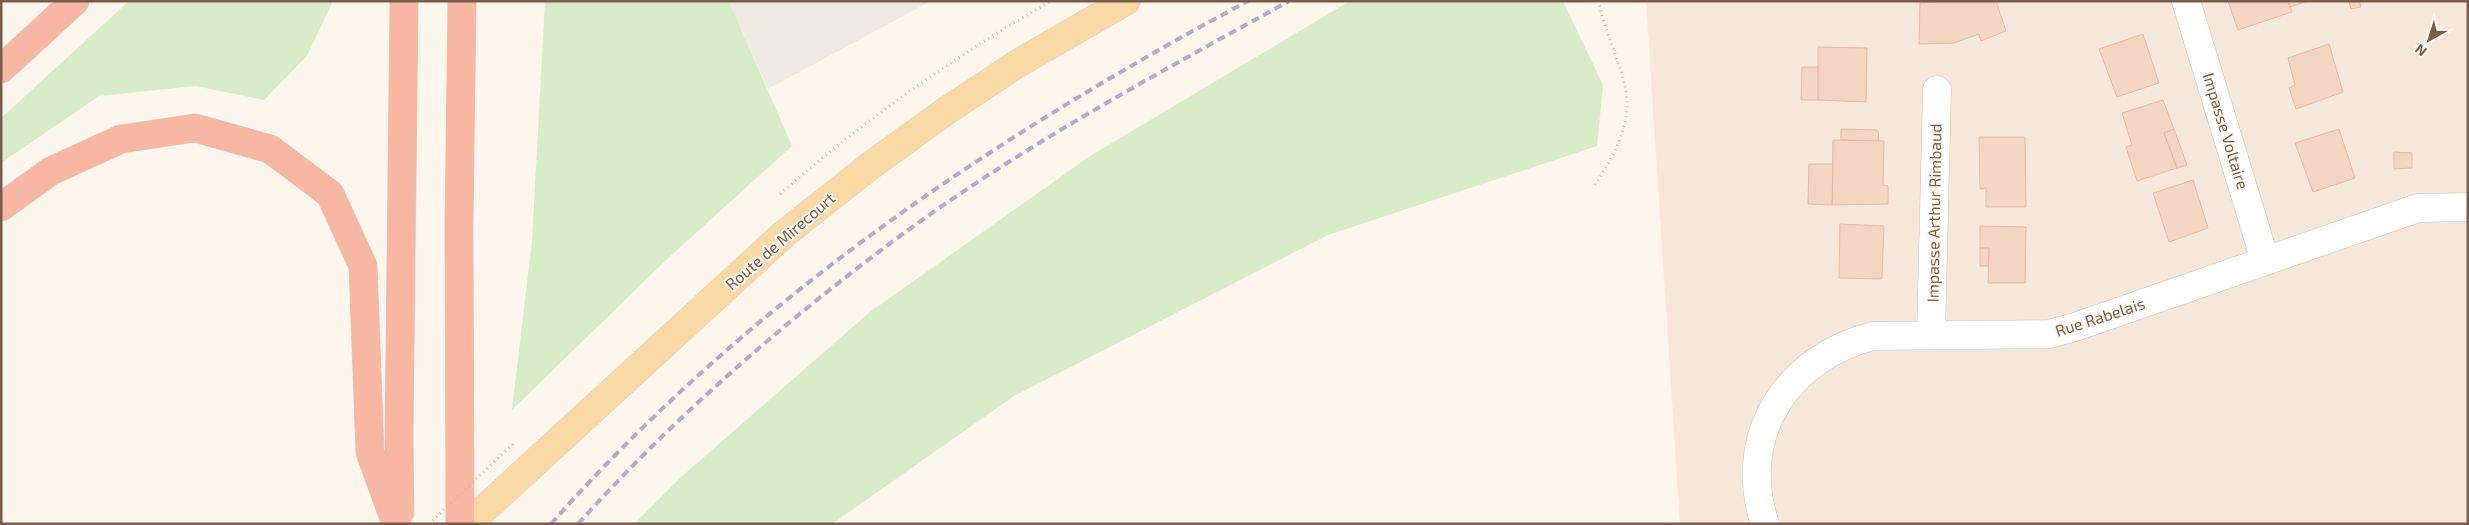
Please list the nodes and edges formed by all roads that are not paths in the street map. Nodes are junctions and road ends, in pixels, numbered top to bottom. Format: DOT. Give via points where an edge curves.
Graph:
graph roads {
  1 [pos="75,1"];
  2 [pos="404,1"];
  3 [pos="462,1"];
  4 [pos="1126,1"];
  5 [pos="2186,1"];
  6 [pos="1,69"];
  7 [pos="1936,90"];
  8 [pos="1,207"];
  9 [pos="2468,207"];
  10 [pos="2265,260"];
  11 [pos="1931,335"];
  12 [pos="396,524"];
  13 [pos="401,524"];
  14 [pos="460,524"];
  15 [pos="468,524"];
  16 [pos="1765,524"];
  1 -- 6 [label="highway"];
  2 -- 13 [label="highway"];
  3 -- 14 [label="highway"];
  4 -- 15 [label="main road, Route de Mirecourt" via="1017,64 946,111 784,234"];
  5 -- 10 [label="street, Impasse Voltaire"];
  7 -- 11 [label="street, Impasse Arthur Rimbaud"];
  8 -- 12 [label="highway" via="51,171 121,138 195,128 270,149 330,194 363,266 370,452"];
  9 -- 10 [label="street, Rue Rabelais" via="2418,208"];
  10 -- 11 [label="street, Rue Rabelais" via="2049,334"];
  11 -- 16 [label="street, Rue Rabelais" via="1873,336 1848,342 1804,369 1784,393 1764,428 1758,450 1756,476 1759,506"];
}
